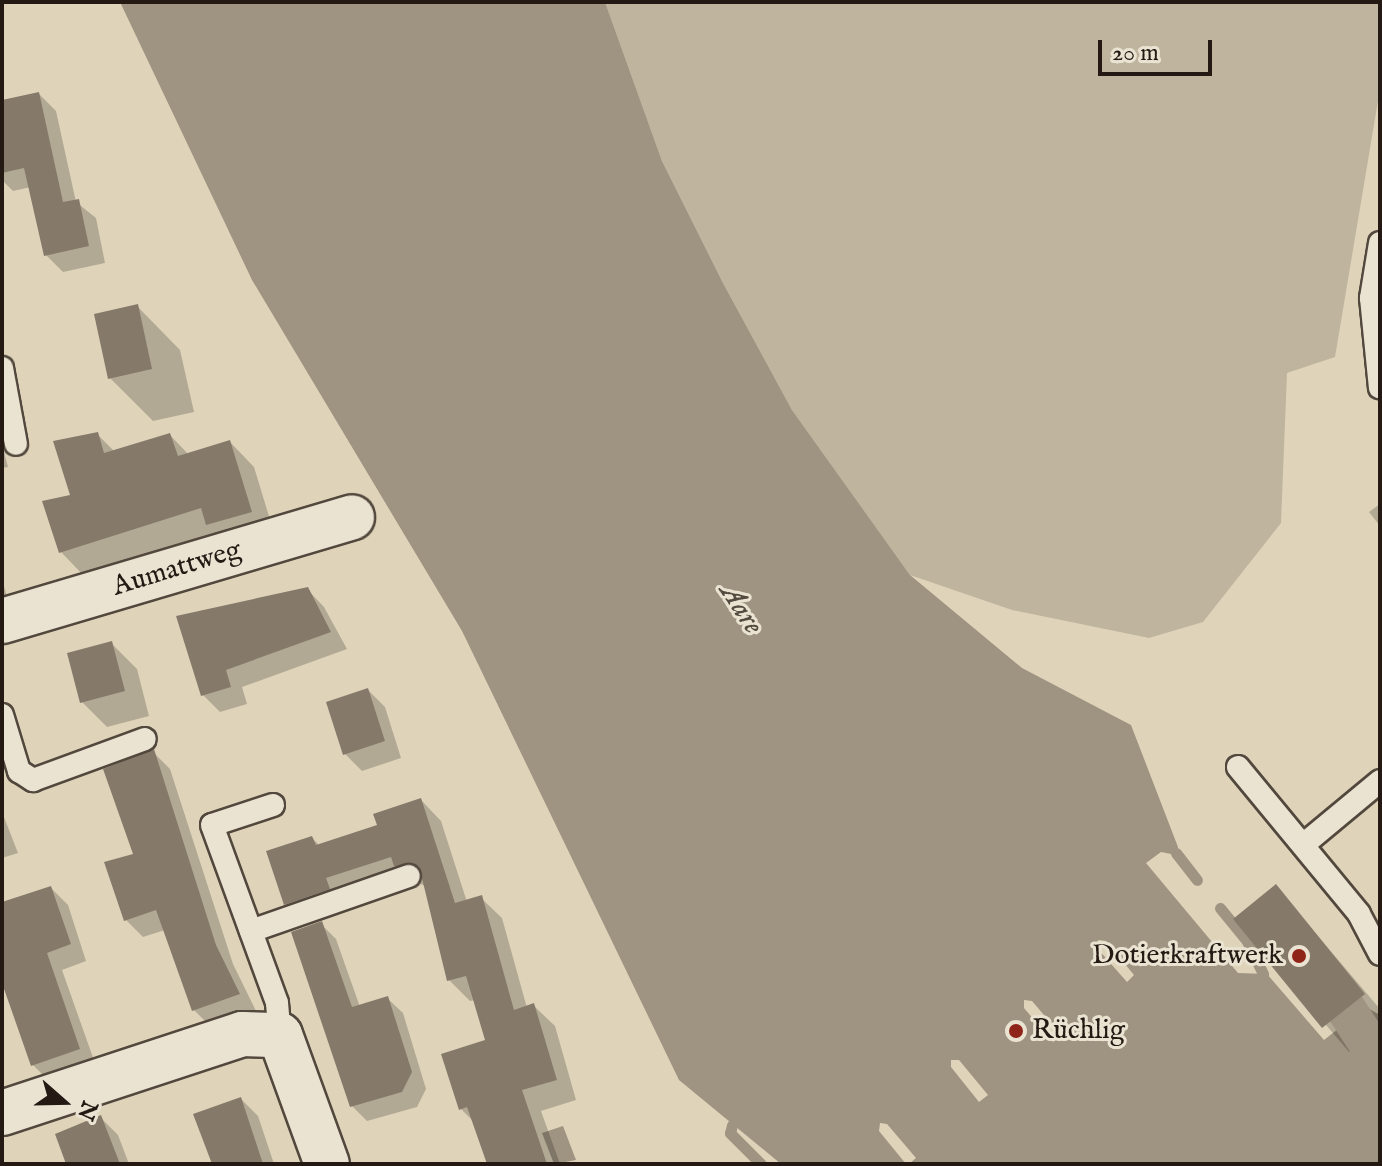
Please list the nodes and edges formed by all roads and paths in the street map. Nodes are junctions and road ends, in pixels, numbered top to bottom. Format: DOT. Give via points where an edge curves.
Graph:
graph roads {
  1 [pos="1380,243"];
  2 [pos="2,368"];
  3 [pos="1380,388"];
  4 [pos="16,444"];
  5 [pos="352,517"];
  6 [pos="2,621"];
  7 [pos="2,715"];
  8 [pos="145,739"];
  9 [pos="1238,767"];
  10 [pos="1380,781"];
  11 [pos="273,805"];
  12 [pos="1303,845"];
  13 [pos="409,876"];
  14 [pos="251,931"];
  15 [pos="1380,954"];
  16 [pos="280,1035"];
  17 [pos="2,1113"];
  18 [pos="327,1164"];
  1 -- 3 [label="lane" via="1371,298"];
  2 -- 4 [label="lane"];
  5 -- 6 [label="street, Aumattweg"];
  7 -- 8 [label="lane" via="19,771 33,780"];
  9 -- 12 [label="lane"];
  10 -- 12 [label="lane"];
  11 -- 14 [label="lane" via="212,825"];
  12 -- 15 [label="lane" via="1359,914"];
  13 -- 14 [label="lane"];
  14 -- 16 [label="lane" via="277,1003"];
  16 -- 17 [label="street" via="242,1034"];
  16 -- 18 [label="street"];
}
